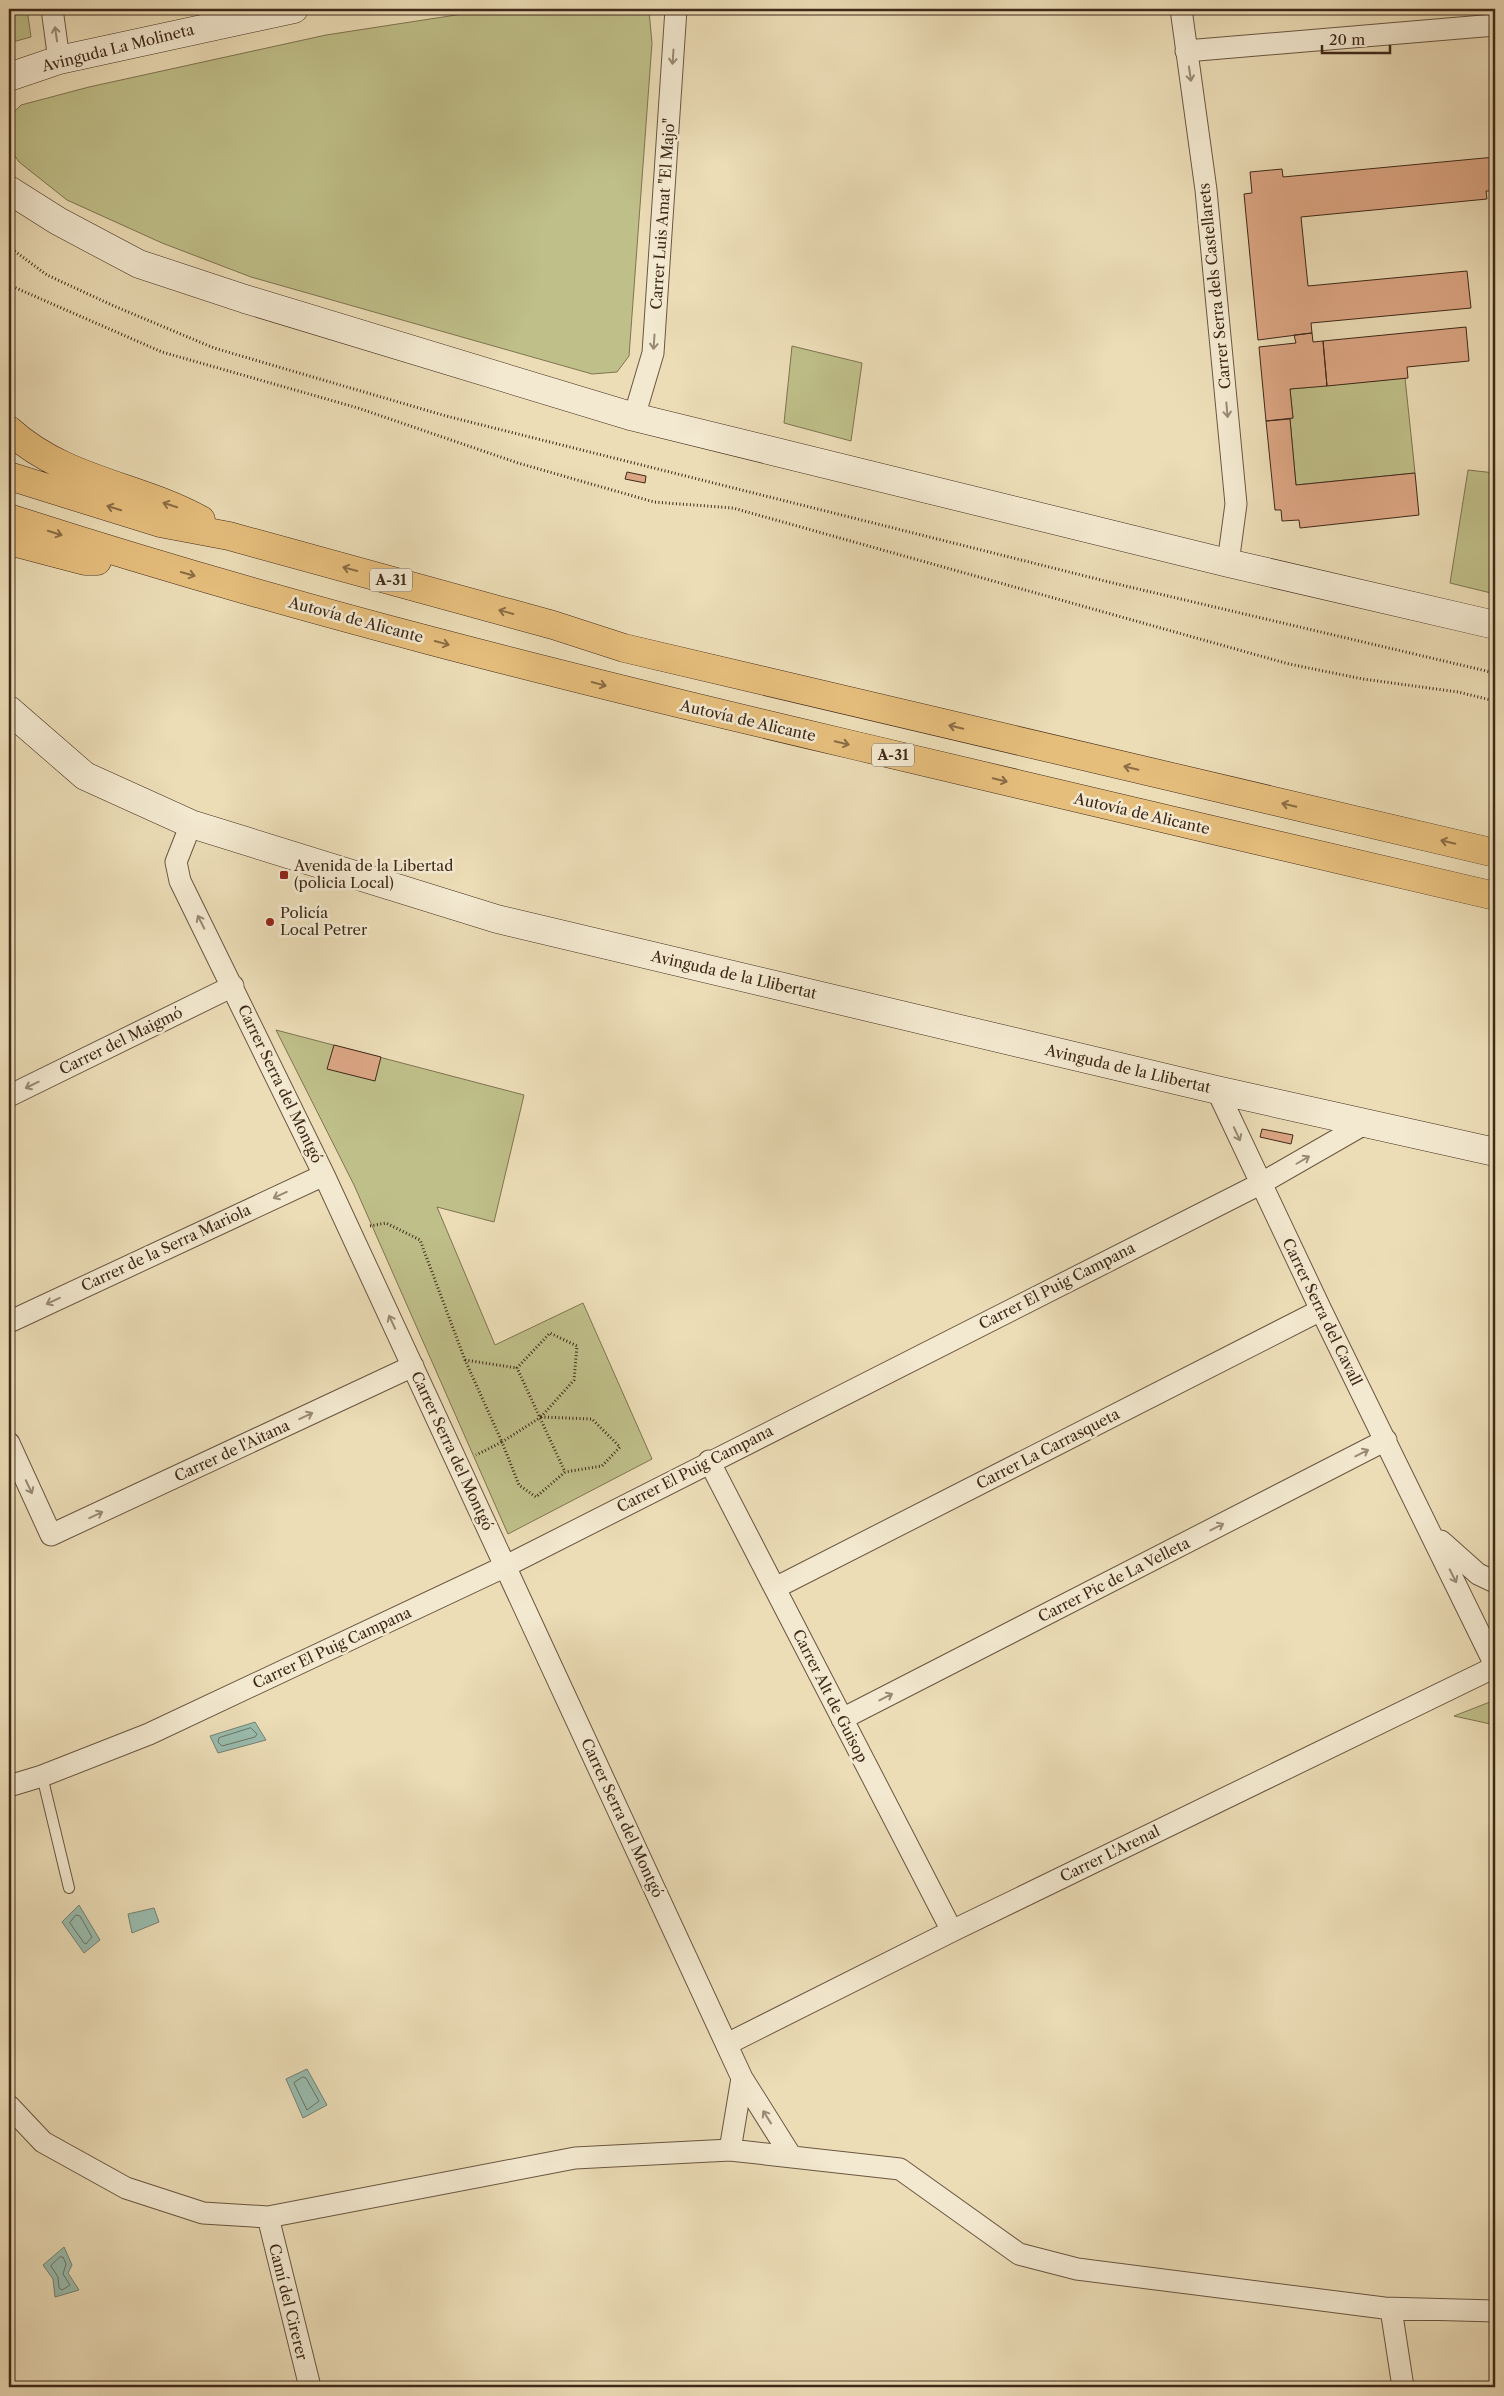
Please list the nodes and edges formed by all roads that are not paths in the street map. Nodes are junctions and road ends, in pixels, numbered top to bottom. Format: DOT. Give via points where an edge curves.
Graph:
graph roads {
  1 [pos="52,9"];
  2 [pos="294,9"];
  3 [pos="676,9"];
  4 [pos="1181,9"];
  5 [pos="264,12"];
  6 [pos="1495,25"];
  7 [pos="1186,51"];
  8 [pos="59,60"];
  9 [pos="9,77"];
  10 [pos="9,190"];
  11 [pos="634,417"];
  12 [pos="9,430"];
  13 [pos="9,476"];
  14 [pos="9,518"];
  15 [pos="229,536"];
  16 [pos="9,541"];
  17 [pos="141,561"];
  18 [pos="1228,563"];
  19 [pos="1495,625"];
  20 [pos="9,710"];
  21 [pos="191,824"];
  22 [pos="1495,853"];
  23 [pos="1495,896"];
  24 [pos="233,986"];
  25 [pos="1217,1090"];
  26 [pos="9,1096"];
  27 [pos="1368,1122"];
  28 [pos="1495,1152"];
  29 [pos="324,1175"];
  30 [pos="1260,1184"];
  31 [pos="1321,1310"];
  32 [pos="9,1322"];
  33 [pos="413,1366"];
  34 [pos="1386,1440"];
  35 [pos="9,1443"];
  36 [pos="709,1461"];
  37 [pos="1431,1532"];
  38 [pos="506,1566"];
  39 [pos="1495,1582"];
  40 [pos="775,1588"];
  41 [pos="1495,1666"];
  42 [pos="842,1719"];
  43 [pos="42,1776"];
  44 [pos="9,1786"];
  45 [pos="69,1888"];
  46 [pos="952,1931"];
  47 [pos="727,2044"];
  48 [pos="742,2078"];
  49 [pos="9,2106"];
  50 [pos="730,2150"];
  51 [pos="791,2156"];
  52 [pos="268,2217"];
  53 [pos="1391,2309"];
  54 [pos="1495,2311"];
  55 [pos="310,2387"];
  56 [pos="1403,2387"];
  8 -- 1 [label="street, one-way"];
  2 -- 5 [label="street, Avinguda La Molineta"];
  3 -- 11 [label="street, Carrer Luis Amat \"El Majo\", one-way" via="653,353"];
  4 -- 7 [label="street, Carrer Serra dels Castellarets"];
  5 -- 8 [label="street, Avinguda La Molineta"];
  6 -- 7 [label="street"];
  7 -- 18 [label="street, Carrer Serra dels Castellarets, one-way" via="1206,190 1236,504"];
  8 -- 9 [label="street, Avinguda La Molineta"];
  10 -- 11 [label="street" via="58,221 139,264 366,337"];
  11 -- 18 [label="street"];
  15 -- 12 [label="highway, one-way" via="181,509 101,482 52,461"];
  15 -- 13 [label="highway, A-31, one-way" via="160,523"];
  14 -- 17 [label="highway, Autovía de Alicante / A-31, one-way"];
  22 -- 15 [label="highway, A-31, one-way" via="624,648 553,625"];
  16 -- 17 [label="highway" via="85,561"];
  17 -- 23 [label="highway, Autovía de Alicante / A-31, one-way" via="649,697"];
  18 -- 19 [label="street"];
  20 -- 21 [label="street, Avinguda de la Llibertat" via="84,776"];
  24 -- 21 [label="street, Carrer Serra del Montgó, one-way" via="180,881 176,862"];
  21 -- 25 [label="street, Avinguda de la Llibertat" via="497,919"];
  24 -- 26 [label="street, Carrer del Maigmó, one-way"];
  24 -- 29 [label="street, Carrer Serra del Montgó"];
  25 -- 27 [label="street, Avinguda de la Llibertat"];
  25 -- 30 [label="street, Carrer Serra del Cavall, one-way"];
  27 -- 28 [label="street, Avinguda de la Llibertat"];
  30 -- 27 [label="street, Carrer El Puig Campana, one-way"];
  29 -- 32 [label="street, Carrer de la Serra Mariola, one-way"];
  33 -- 29 [label="street, Carrer Serra del Montgó, one-way"];
  30 -- 31 [label="street, Carrer Serra del Cavall"];
  30 -- 36 [label="street, Carrer El Puig Campana"];
  31 -- 34 [label="street, Carrer Serra del Cavall"];
  31 -- 40 [label="street, Carrer La Carrasqueta"];
  35 -- 33 [label="street, Carrer de l'Aitana, one-way" via="52,1535"];
  33 -- 38 [label="street, Carrer Serra del Montgó"];
  34 -- 37 [label="street, Carrer Serra del Cavall"];
  42 -- 34 [label="street, Carrer Pic de La Velleta, one-way"];
  36 -- 38 [label="street, Carrer El Puig Campana"];
  36 -- 40 [label="street, Carrer Alt de Guisop"];
  37 -- 39 [label="street, Carrer Serra del Cavall" via="1478,1574"];
  37 -- 41 [label="street, Carrer Serra del Cavall, one-way"];
  38 -- 43 [label="street, Carrer El Puig Campana" via="149,1734"];
  38 -- 47 [label="street, Carrer Serra del Montgó"];
  40 -- 42 [label="street, Carrer Alt de Guisop"];
  41 -- 46 [label="street, Carrer L'Arenal"];
  42 -- 46 [label="street, Carrer Alt de Guisop"];
  43 -- 44 [label="street, Carrer El Puig Campana"];
  43 -- 45 [label="lane"];
  46 -- 47 [label="street, Carrer L'Arenal"];
  47 -- 48 [label="street, Carrer Serra del Montgó"];
  48 -- 50 [label="street"];
  51 -- 48 [label="street, Carrer Serra del Montgó, one-way"];
  49 -- 52 [label="street" via="43,2142 126,2188 202,2213"];
  50 -- 51 [label="street"];
  50 -- 52 [label="street" via="575,2158"];
  51 -- 53 [label="street" via="900,2169 1019,2254 1077,2269"];
  52 -- 55 [label="street, Camí del Cirerer"];
  53 -- 54 [label="street"];
  53 -- 56 [label="street"];
}
